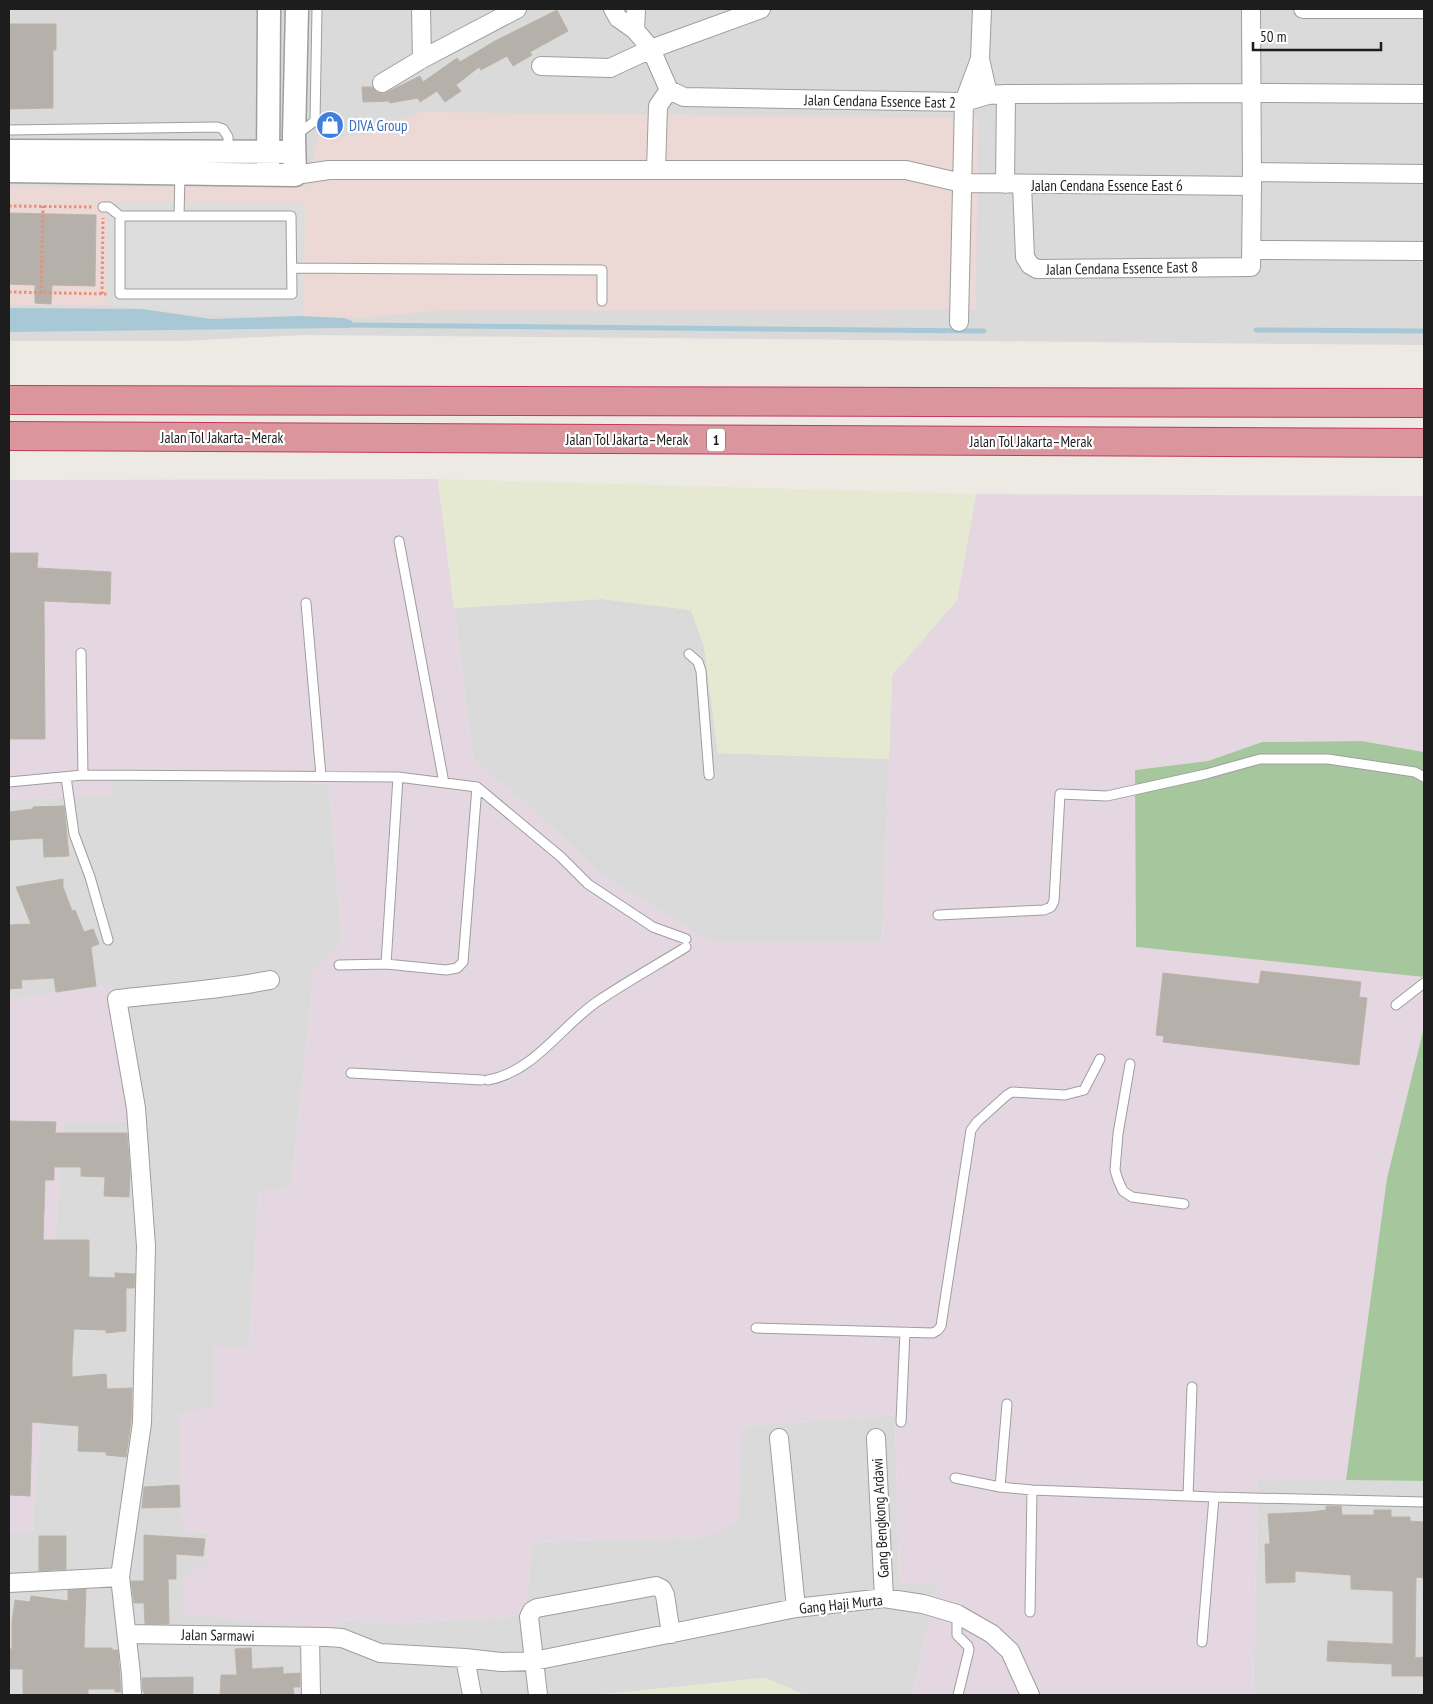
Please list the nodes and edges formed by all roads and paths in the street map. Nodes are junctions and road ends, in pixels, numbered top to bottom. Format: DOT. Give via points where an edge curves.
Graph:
graph roads {
  1 [pos="269,9"];
  2 [pos="297,9"];
  3 [pos="316,9"];
  4 [pos="422,9"];
  5 [pos="517,9"];
  6 [pos="614,9"];
  7 [pos="636,9"];
  8 [pos="761,9"];
  9 [pos="982,9"];
  10 [pos="1251,9"];
  11 [pos="1303,9"];
  12 [pos="1424,10"];
  13 [pos="635,30"];
  14 [pos="651,49"];
  15 [pos="422,59"];
  16 [pos="980,59"];
  17 [pos="541,66"];
  18 [pos="382,83"];
  19 [pos="669,90"];
  20 [pos="1251,93"];
  21 [pos="1006,94"];
  22 [pos="1424,94"];
  23 [pos="988,95"];
  24 [pos="964,102"];
  25 [pos="9,130"];
  26 [pos="294,144"];
  27 [pos="9,151"];
  28 [pos="228,153"];
  29 [pos="268,163"];
  30 [pos="329,170"];
  31 [pos="656,170"];
  32 [pos="9,171"];
  33 [pos="180,174"];
  34 [pos="1424,174"];
  35 [pos="295,175"];
  36 [pos="1252,179"];
  37 [pos="962,183"];
  38 [pos="1005,184"];
  39 [pos="1022,185"];
  40 [pos="9,206"];
  41 [pos="43,206"];
  42 [pos="103,207"];
  43 [pos="120,216"];
  44 [pos="179,216"];
  45 [pos="1252,250"];
  46 [pos="1424,251"];
  47 [pos="293,268"];
  48 [pos="9,292"];
  49 [pos="41,292"];
  50 [pos="102,294"];
  51 [pos="120,294"];
  52 [pos="602,301"];
  53 [pos="959,322"];
  54 [pos="9,400"];
  55 [pos="1424,404"];
  56 [pos="9,436"];
  57 [pos="1424,443"];
  58 [pos="399,541"];
  59 [pos="306,603"];
  60 [pos="81,653"];
  61 [pos="690,654"];
  62 [pos="83,775"];
  63 [pos="709,775"];
  64 [pos="321,776"];
  65 [pos="66,777"];
  66 [pos="398,777"];
  67 [pos="1424,777"];
  68 [pos="9,782"];
  69 [pos="444,783"];
  70 [pos="477,787"];
  71 [pos="938,915"];
  72 [pos="108,940"];
  73 [pos="339,964"];
  74 [pos="386,964"];
  75 [pos="270,980"];
  76 [pos="1424,983"];
  77 [pos="1396,1005"];
  78 [pos="1100,1059"];
  79 [pos="1130,1064"];
  80 [pos="352,1073"];
  81 [pos="1184,1204"];
  82 [pos="756,1328"];
  83 [pos="904,1332"];
  84 [pos="1192,1387"];
  85 [pos="1007,1404"];
  86 [pos="901,1422"];
  87 [pos="779,1438"];
  88 [pos="876,1438"];
  89 [pos="955,1478"];
  90 [pos="1000,1487"];
  91 [pos="1032,1490"];
  92 [pos="1188,1496"];
  93 [pos="1214,1497"];
  94 [pos="1424,1502"];
  95 [pos="120,1577"];
  96 [pos="9,1583"];
  97 [pos="884,1598"];
  98 [pos="796,1608"];
  99 [pos="1030,1612"];
  100 [pos="957,1614"];
  101 [pos="127,1634"];
  102 [pos="671,1634"];
  103 [pos="310,1637"];
  104 [pos="1202,1642"];
  105 [pos="465,1658"];
  106 [pos="534,1661"];
  107 [pos="132,1695"];
  108 [pos="311,1695"];
  109 [pos="472,1695"];
  110 [pos="538,1695"];
  111 [pos="958,1695"];
  112 [pos="1030,1695"];
  1 -- 29 [label="street"];
  2 -- 26 [label="street"];
  3 -- 26 [label="lane" via="315,121"];
  4 -- 15 [label="street"];
  5 -- 15 [label="street"];
  6 -- 13 [label="street" via="618,18"];
  7 -- 13 [label="street"];
  8 -- 14 [label="street"];
  9 -- 16 [label="street"];
  10 -- 20 [label="street"];
  11 -- 12 [label="street"];
  13 -- 14 [label="street"];
  14 -- 17 [label="street" via="610,68"];
  14 -- 19 [label="street"];
  15 -- 18 [label="street"];
  16 -- 23 [label="street"];
  16 -- 24 [label="street"];
  19 -- 24 [label="street, Jalan Cendana Essence East 2" via="684,97"];
  19 -- 31 [label="street" via="658,106"];
  20 -- 21 [label="street, Jalan Cendana Essence East 2"];
  20 -- 22 [label="street, Jalan Cendana Essence East 2"];
  20 -- 36 [label="street"];
  21 -- 23 [label="street, Jalan Cendana Essence East 2"];
  21 -- 38 [label="street"];
  23 -- 24 [label="street, Jalan Cendana Essence East 2"];
  24 -- 37 [label="street"];
  25 -- 28 [label="lane" via="217,127 223,129 228,137"];
  26 -- 29 [label="street"];
  26 -- 30 [label="street"];
  26 -- 35 [label="street"];
  27 -- 28 [label="street"];
  28 -- 29 [label="street"];
  29 -- 33 [label="street"];
  29 -- 35 [label="street"];
  30 -- 31 [label="street, Jalan Cendana Essence East 6"];
  30 -- 35 [label="street, Jalan Cendana Essence East 6"];
  31 -- 37 [label="street, Jalan Cendana Essence East 6" via="906,170"];
  32 -- 33 [label="street"];
  33 -- 44 [label="lane"];
  34 -- 36 [label="street, Jalan Cendana Essence East 6"];
  36 -- 39 [label="street, Jalan Cendana Essence East 6"];
  36 -- 45 [label="street"];
  37 -- 38 [label="street, Jalan Cendana Essence East 6"];
  37 -- 53 [label="street"];
  38 -- 39 [label="street, Jalan Cendana Essence East 6"];
  39 -- 45 [label="street, Jalan Cendana Essence East 8" via="1025,257 1037,270 1251,267"];
  40 -- 41 [label="path"];
  41 -- 42 [label="path"];
  41 -- 49 [label="path"];
  42 -- 43 [label="lane" via="109,207"];
  42 -- 50 [label="path"];
  43 -- 44 [label="lane"];
  43 -- 51 [label="lane"];
  44 -- 47 [label="lane" via="292,216"];
  45 -- 46 [label="street"];
  47 -- 51 [label="lane" via="292,294"];
  47 -- 52 [label="lane" via="602,270"];
  48 -- 49 [label="path"];
  49 -- 50 [label="path"];
  50 -- 51 [label="path"];
  54 -- 55 [label="highway"];
  56 -- 57 [label="highway, Jalan Tol Jakarta–Merak / 1"];
  58 -- 69 [label="lane"];
  59 -- 64 [label="lane"];
  60 -- 62 [label="lane"];
  61 -- 63 [label="lane" via="701,671"];
  62 -- 64 [label="lane"];
  62 -- 65 [label="lane"];
  64 -- 66 [label="lane"];
  65 -- 68 [label="lane"];
  65 -- 72 [label="lane" via="74,834"];
  66 -- 69 [label="lane"];
  66 -- 74 [label="lane"];
  67 -- 71 [label="lane" via="1415,772 1328,759 1260,759 1107,796 1060,794 1054,901 1051,907"];
  69 -- 70 [label="lane"];
  70 -- 74 [label="lane" via="463,962 457,968 446,970"];
  70 -- 80 [label="lane" via="561,857 588,884 653,927 686,943 597,1002 525,1065 501,1078 485,1080"];
  73 -- 74 [label="lane"];
  75 -- 95 [label="street" via="239,987 117,999 136,1108 146,1246 142,1423"];
  76 -- 77 [label="lane"];
  78 -- 83 [label="lane" via="1084,1090 1065,1095 1012,1092 971,1130 941,1326 933,1333"];
  79 -- 81 [label="lane" via="1118,1134 1118,1180 1123,1191 1132,1197"];
  82 -- 83 [label="lane"];
  83 -- 86 [label="lane"];
  84 -- 92 [label="lane"];
  85 -- 90 [label="lane"];
  87 -- 98 [label="street"];
  88 -- 97 [label="street, Gang Bengkong Ardawi"];
  89 -- 90 [label="lane"];
  90 -- 91 [label="lane"];
  91 -- 92 [label="lane"];
  91 -- 99 [label="lane"];
  92 -- 93 [label="lane"];
  93 -- 94 [label="lane"];
  93 -- 104 [label="lane"];
  95 -- 96 [label="street"];
  95 -- 101 [label="street"];
  97 -- 98 [label="street, Gang Haji Murta"];
  97 -- 100 [label="street, Gang Haji Murta"];
  98 -- 102 [label="street, Gang Haji Murta"];
  100 -- 111 [label="lane" via="956,1632 969,1650"];
  100 -- 112 [label="street, Gang Haji Murta" via="992,1634 1010,1651"];
  101 -- 103 [label="street, Jalan Sarmawi"];
  101 -- 107 [label="street"];
  102 -- 106 [label="street, Gang Haji Murta"];
  102 -- 106 [label="street" via="664,1595 656,1586 537,1608 529,1617"];
  103 -- 105 [label="street, Jalan Sarmawi" via="342,1638 380,1652"];
  103 -- 108 [label="street"];
  105 -- 106 [label="street, Gang Haji Murta"];
  105 -- 109 [label="street"];
  106 -- 110 [label="street"];
}
